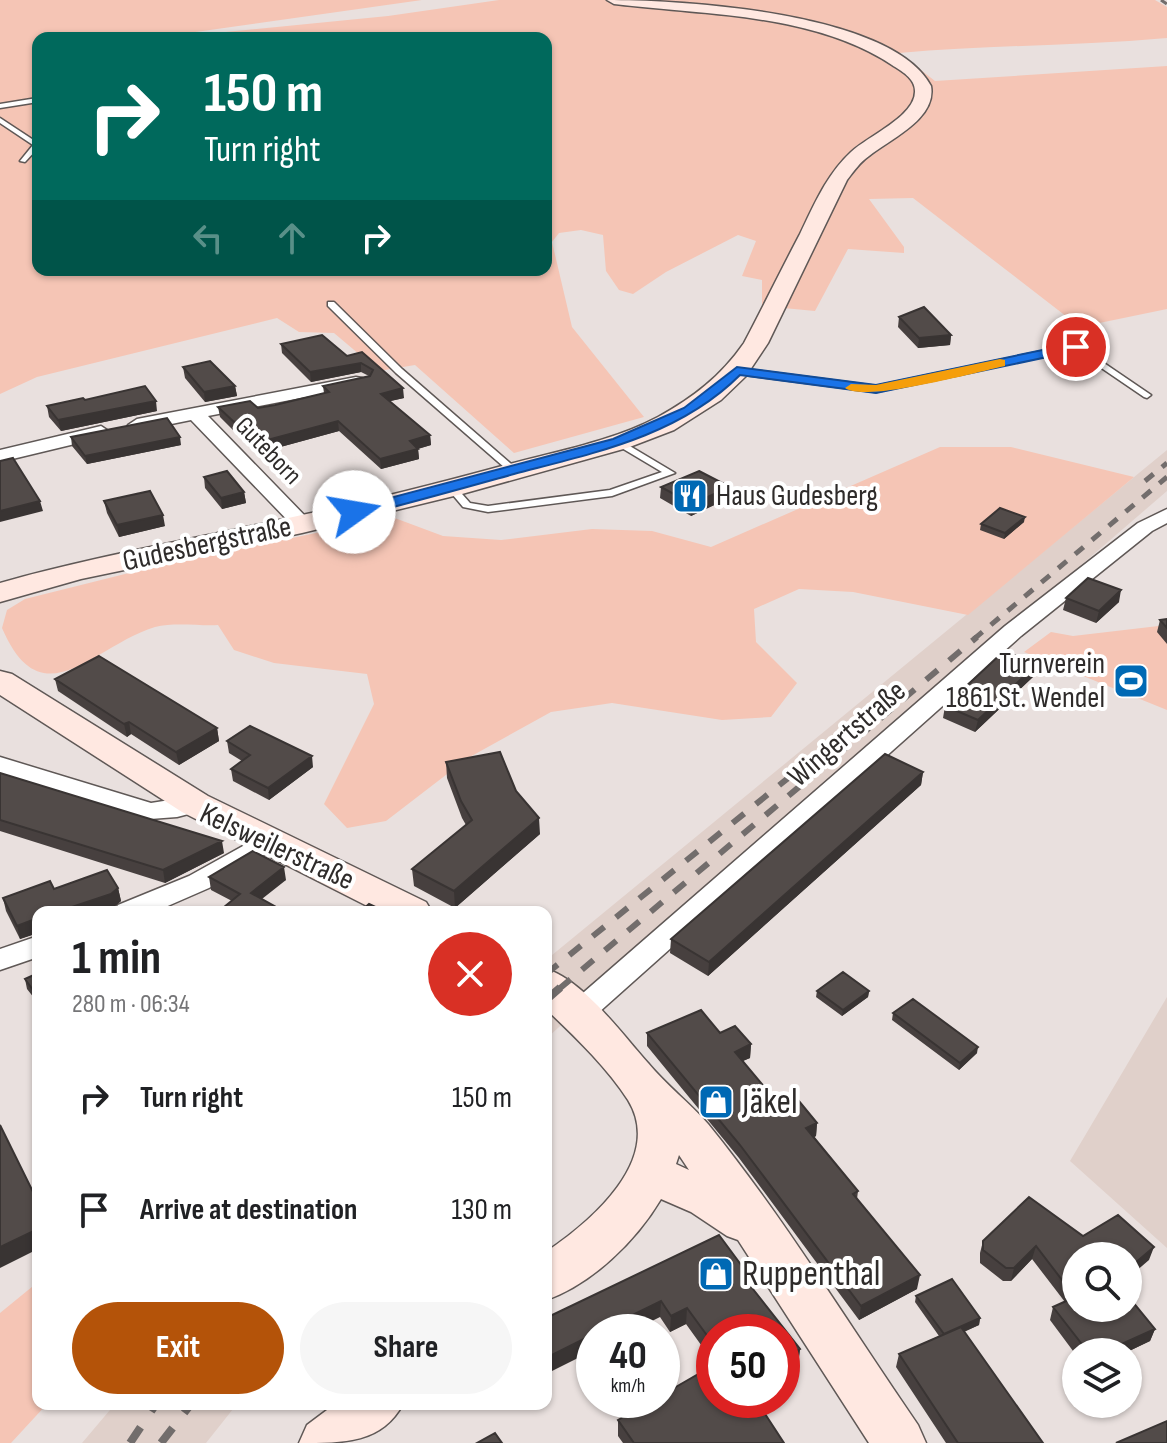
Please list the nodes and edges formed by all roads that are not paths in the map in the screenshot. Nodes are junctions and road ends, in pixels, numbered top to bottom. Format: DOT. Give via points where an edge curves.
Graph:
graph roads {
  1 [pos="614,0"];
  2 [pos="32,101"];
  3 [pos="0,106"];
  4 [pos="0,120"];
  5 [pos="32,142"];
  6 [pos="32,151"];
  7 [pos="23,161"];
  8 [pos="331,304"];
  9 [pos="737,371"];
  10 [pos="362,380"];
  11 [pos="1147,395"];
  12 [pos="196,414"];
  13 [pos="618,442"];
  14 [pos="0,456"];
  15 [pos="515,472"];
  16 [pos="452,488"];
  17 [pos="1167,515"];
  18 [pos="302,524"];
  19 [pos="0,593"];
  20 [pos="0,681"];
  21 [pos="0,765"];
  22 [pos="195,804"];
  23 [pos="268,841"];
  24 [pos="142,906"];
  25 [pos="400,906"];
  26 [pos="32,948"];
  27 [pos="0,960"];
  28 [pos="552,990"];
  29 [pos="578,1014"];
  30 [pos="649,1095"];
  31 [pos="653,1175"];
  32 [pos="761,1234"];
  33 [pos="552,1274"];
  34 [pos="369,1410"];
  35 [pos="326,1443"];
  36 [pos="899,1443"];
  1 -- 9 [label="main road, Gudesbergstraße" via="773,20 845,35 880,48 923,83 924,92 911,115 856,157 838,178"];
  2 -- 3 [label="lane"];
  4 -- 5 [label="lane"];
  6 -- 7 [label="lane"];
  8 -- 15 [label="lane"];
  9 -- 11 [label="lane" via="876,389 1076,347"];
  9 -- 13 [label="main road, Gudesbergstraße" via="689,411"];
  10 -- 12 [label="street, Guteborn"];
  12 -- 14 [label="street, Guteborn"];
  12 -- 18 [label="street, Guteborn"];
  13 -- 15 [label="main road, Gudesbergstraße"];
  13 -- 16 [label="lane" via="670,473 612,493 488,509 467,505"];
  15 -- 16 [label="main road, Gudesbergstraße"];
  16 -- 18 [label="main road, Gudesbergstraße"];
  17 -- 29 [label="street, Wingertstraße" via="1013,631"];
  18 -- 19 [label="main road, Gudesbergstraße" via="75,571"];
  20 -- 22 [label="main road"];
  21 -- 22 [label="street, Kelsweilerstraße" via="150,811"];
  22 -- 23 [label="main road, Kelsweilerstraße"];
  23 -- 24 [label="street" via="199,882"];
  23 -- 25 [label="main road, Kelsweilerstraße"];
  26 -- 27 [label="street"];
  28 -- 29 [label="main road"];
  29 -- 30 [label="main road"];
  30 -- 31 [label="main road" via="660,1131"];
  30 -- 32 [label="main road" via="690,1135"];
  31 -- 32 [label="main road" via="708,1198"];
  31 -- 33 [label="main road" via="617,1221"];
  32 -- 36 [label="main road"];
  34 -- 35 [label="main road"];
}
